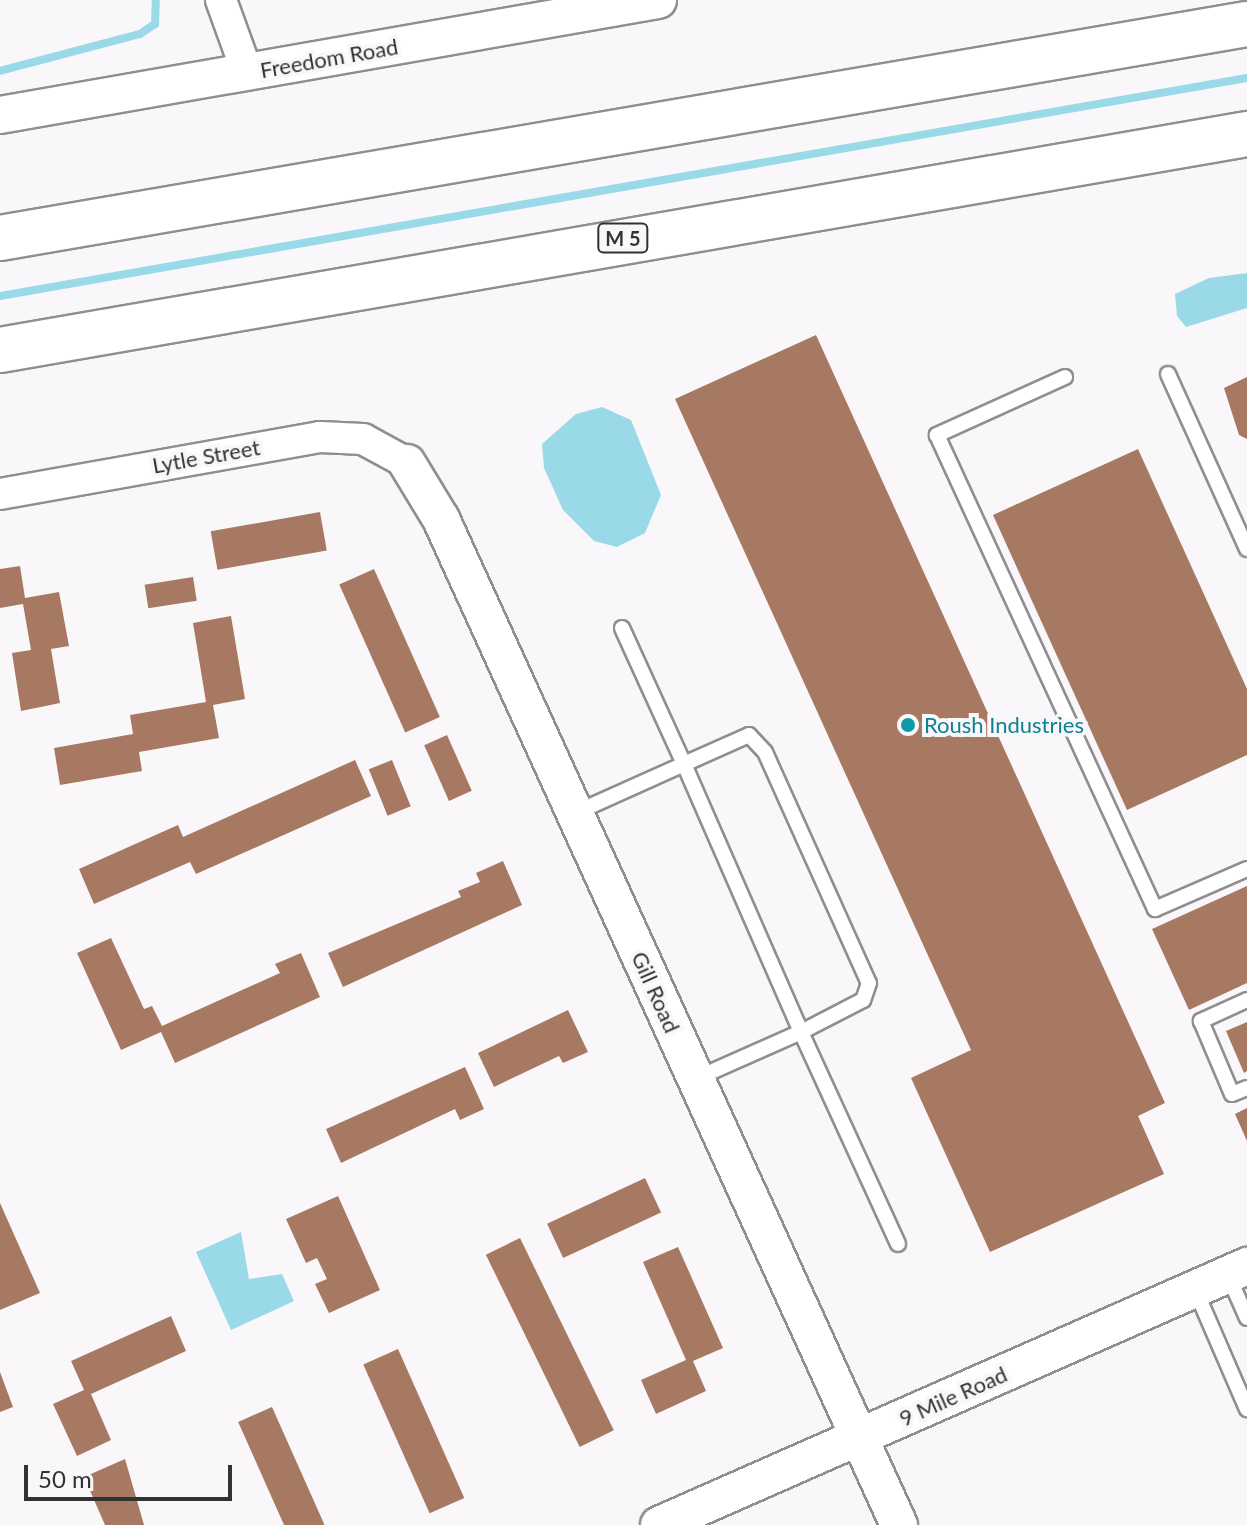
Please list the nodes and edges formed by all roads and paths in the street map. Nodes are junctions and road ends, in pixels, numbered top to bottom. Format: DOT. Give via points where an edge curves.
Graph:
graph roads {
  1 [pos="221,0"];
  2 [pos="658,0"];
  3 [pos="1247,24"];
  4 [pos="247,72"];
  5 [pos="0,115"];
  6 [pos="1247,134"];
  7 [pos="0,238"];
  8 [pos="0,350"];
  9 [pos="1168,374"];
  10 [pos="1065,377"];
  11 [pos="407,463"];
  12 [pos="0,494"];
  13 [pos="1247,549"];
  14 [pos="622,628"];
  15 [pos="684,764"];
  16 [pos="575,814"];
  17 [pos="1247,869"];
  18 [pos="1247,1000"];
  19 [pos="801,1032"];
  20 [pos="695,1079"];
  21 [pos="1247,1088"];
  22 [pos="898,1244"];
  23 [pos="1238,1270"];
  24 [pos="1195,1289"];
  25 [pos="1247,1318"];
  26 [pos="1247,1409"];
  27 [pos="859,1438"];
  28 [pos="659,1525"];
  29 [pos="899,1525"];
  1 -- 4 [label="street"];
  2 -- 4 [label="street, Freedom Road"];
  3 -- 7 [label="highway"];
  4 -- 5 [label="street, Freedom Road"];
  6 -- 8 [label="highway, M 5"];
  9 -- 13 [label="lane"];
  10 -- 17 [label="lane" via="937,435 1155,909"];
  11 -- 12 [label="street, Lytle Street" via="363,439 320,437"];
  11 -- 16 [label="street, Gill Road" via="441,519"];
  14 -- 15 [label="lane"];
  15 -- 16 [label="lane"];
  15 -- 19 [label="lane"];
  15 -- 19 [label="lane" via="749,735 765,752 869,983 863,1000"];
  16 -- 20 [label="street, Gill Road"];
  18 -- 21 [label="lane" via="1201,1021 1232,1094"];
  19 -- 20 [label="lane"];
  19 -- 22 [label="lane"];
  20 -- 27 [label="street, Gill Road"];
  23 -- 24 [label="street, 9 Mile Road"];
  23 -- 25 [label="lane"];
  24 -- 26 [label="lane"];
  24 -- 27 [label="street, 9 Mile Road"];
  27 -- 28 [label="street, 9 Mile Road"];
  27 -- 29 [label="street, Gill Road"];
}
